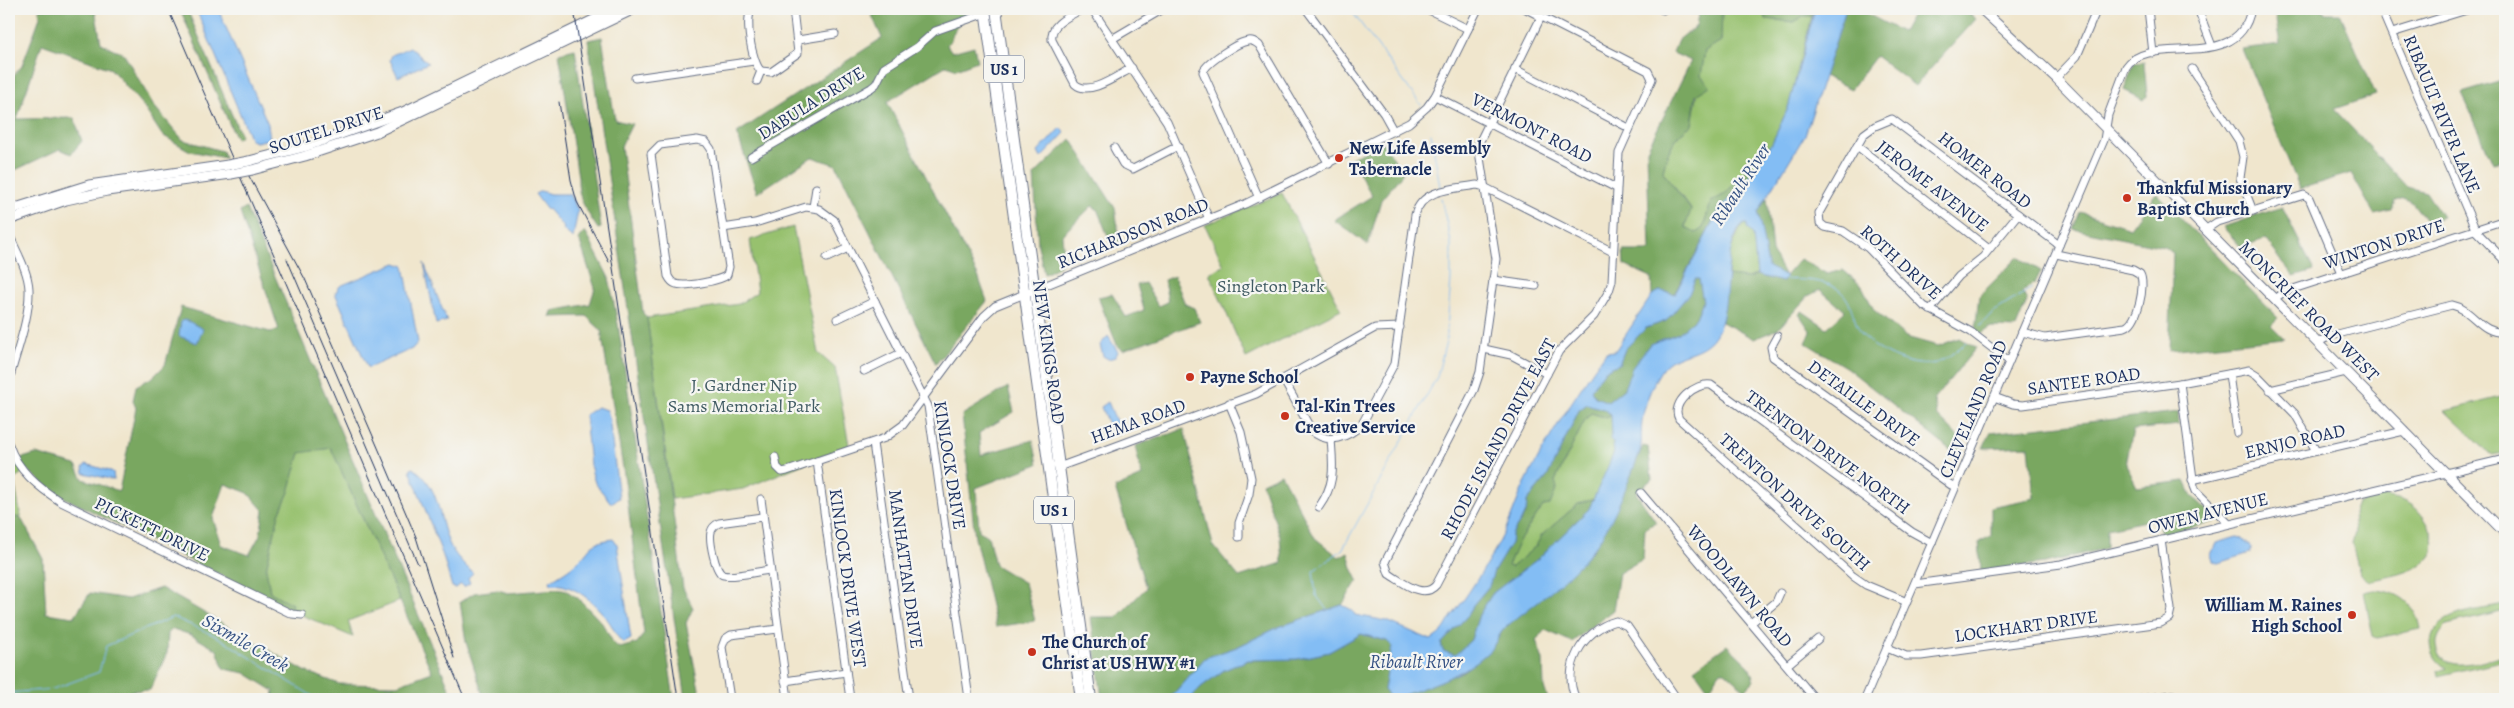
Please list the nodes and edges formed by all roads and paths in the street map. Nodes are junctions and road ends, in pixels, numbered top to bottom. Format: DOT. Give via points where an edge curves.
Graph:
graph roads {
  1 [pos="616,9"];
  2 [pos="634,9"];
  3 [pos="793,9"];
  4 [pos="1082,9"];
  5 [pos="1092,9"];
  6 [pos="1162,9"];
  7 [pos="1306,9"];
  8 [pos="1427,9"];
  9 [pos="1478,9"];
  10 [pos="1526,9"];
  11 [pos="1981,9"];
  12 [pos="2097,9"];
  13 [pos="2148,9"];
  14 [pos="2198,9"];
  15 [pos="2251,9"];
  16 [pos="2381,9"];
  17 [pos="2470,9"];
  18 [pos="751,10"];
  19 [pos="989,10"];
  20 [pos="1541,17"];
  21 [pos="1468,29"];
  22 [pos="835,34"];
  23 [pos="2392,34"];
  24 [pos="1112,39"];
  25 [pos="798,40"];
  26 [pos="2212,46"];
  27 [pos="2153,53"];
  28 [pos="754,61"];
  29 [pos="1132,68"];
  30 [pos="2192,69"];
  31 [pos="1515,70"];
  32 [pos="761,71"];
  33 [pos="635,78"];
  34 [pos="2056,78"];
  35 [pos="757,81"];
  36 [pos="1435,96"];
  37 [pos="1488,122"];
  38 [pos="1629,128"];
  39 [pos="2105,129"];
  40 [pos="1394,132"];
  41 [pos="1178,146"];
  42 [pos="1857,146"];
  43 [pos="1114,148"];
  44 [pos="751,157"];
  45 [pos="1329,164"];
  46 [pos="250,166"];
  47 [pos="1484,187"];
  48 [pos="816,188"];
  49 [pos="1616,188"];
  50 [pos="1259,198"];
  51 [pos="813,207"];
  52 [pos="9,210"];
  53 [pos="2253,211"];
  54 [pos="2018,214"];
  55 [pos="1209,219"];
  56 [pos="9,220"];
  57 [pos="2505,220"];
  58 [pos="723,228"];
  59 [pos="2205,230"];
  60 [pos="2476,230"];
  61 [pos="9,234"];
  62 [pos="2059,245"];
  63 [pos="848,248"];
  64 [pos="1989,249"];
  65 [pos="1613,252"];
  66 [pos="2056,254"];
  67 [pos="827,258"];
  68 [pos="2505,261"];
  69 [pos="2341,273"];
  70 [pos="1493,280"];
  71 [pos="1536,286"];
  72 [pos="1029,291"];
  73 [pos="2274,299"];
  74 [pos="875,301"];
  75 [pos="1930,310"];
  76 [pos="837,319"];
  77 [pos="1400,327"];
  78 [pos="2022,332"];
  79 [pos="2505,332"];
  80 [pos="1778,336"];
  81 [pos="2317,343"];
  82 [pos="1484,349"];
  83 [pos="902,353"];
  84 [pos="2009,361"];
  85 [pos="864,372"];
  86 [pos="2346,372"];
  87 [pos="1547,374"];
  88 [pos="2228,374"];
  89 [pos="1283,379"];
  90 [pos="9,381"];
  91 [pos="2180,383"];
  92 [pos="1707,384"];
  93 [pos="2270,390"];
  94 [pos="924,396"];
  95 [pos="1994,397"];
  96 [pos="1229,404"];
  97 [pos="2404,431"];
  98 [pos="2236,433"];
  99 [pos="1331,439"];
  100 [pos="874,442"];
  101 [pos="9,445"];
  102 [pos="2316,451"];
  103 [pos="775,457"];
  104 [pos="2505,459"];
  105 [pos="816,461"];
  106 [pos="1053,465"];
  107 [pos="2445,473"];
  108 [pos="2192,480"];
  109 [pos="1956,486"];
  110 [pos="1641,494"];
  111 [pos="760,499"];
  112 [pos="1319,507"];
  113 [pos="762,517"];
  114 [pos="2229,524"];
  115 [pos="2505,533"];
  116 [pos="1238,537"];
  117 [pos="2161,540"];
  118 [pos="1932,543"];
  119 [pos="770,570"];
  120 [pos="1915,584"];
  121 [pos="1780,593"];
  122 [pos="1907,602"];
  123 [pos="1073,610"];
  124 [pos="302,615"];
  125 [pos="1751,623"];
  126 [pos="778,628"];
  127 [pos="1818,639"];
  128 [pos="1887,648"];
  129 [pos="1787,666"];
  130 [pos="846,672"];
  131 [pos="785,681"];
  132 [pos="2182,698"];
  133 [pos="730,699"];
  134 [pos="788,699"];
  135 [pos="850,699"];
  136 [pos="910,699"];
  137 [pos="969,699"];
  138 [pos="1080,699"];
  139 [pos="1091,699"];
  140 [pos="1576,699"];
  141 [pos="1677,699"];
  142 [pos="1815,699"];
  143 [pos="1865,699"];
  144 [pos="2142,699"];
  1 -- 46 [label="main road, SOUTEL DRIVE" via="403,112"];
  2 -- 46 [label="main road, SOUTEL DRIVE" via="377,132 306,156"];
  3 -- 25 [label="street"];
  4 -- 29 [label="street" via="1053,29 1052,40 1075,84 1081,89 1090,88"];
  5 -- 24 [label="street"];
  6 -- 24 [label="street"];
  7 -- 40 [label="street" via="1380,108"];
  8 -- 21 [label="street"];
  9 -- 21 [label="street, RICHARDSON ROAD"];
  10 -- 20 [label="street"];
  11 -- 34 [label="main road, MONCRIEF ROAD WEST"];
  12 -- 34 [label="street" via="2077,56"];
  13 -- 27 [label="street"];
  14 -- 26 [label="street"];
  15 -- 26 [label="street, CLEVELAND ROAD" via="2234,38"];
  16 -- 23 [label="street, RIBAULT RIVER LANE"];
  17 -- 23 [label="street"];
  18 -- 28 [label="street" via="748,18"];
  19 -- 44 [label="street, DABULA DRIVE" via="935,31 884,68 871,88"];
  19 -- 72 [label="highway, NEW KINGS ROAD / US 1"];
  20 -- 31 [label="street"];
  20 -- 38 [label="street, RHODE ISLAND DRIVE EAST" via="1648,71 1652,76"];
  21 -- 36 [label="street, RICHARDSON ROAD"];
  22 -- 25 [label="street"];
  23 -- 60 [label="street, RIBAULT RIVER LANE"];
  24 -- 29 [label="street"];
  25 -- 32 [label="street" via="798,53 772,72"];
  26 -- 27 [label="street, CLEVELAND ROAD"];
  27 -- 39 [label="street, CLEVELAND ROAD" via="2133,58 2126,67"];
  28 -- 32 [label="street"];
  28 -- 33 [label="street"];
  29 -- 41 [label="street" via="1164,116"];
  30 -- 53 [label="street" via="2239,141 2243,157 2240,178"];
  31 -- 37 [label="street"];
  31 -- 38 [label="street"];
  32 -- 35 [label="street"];
  34 -- 39 [label="main road, MONCRIEF ROAD WEST"];
  36 -- 37 [label="street, VERMONT ROAD"];
  36 -- 40 [label="street, RICHARDSON ROAD" via="1420,115"];
  37 -- 47 [label="street" via="1478,145"];
  37 -- 49 [label="street, VERMONT ROAD"];
  38 -- 49 [label="street, RHODE ISLAND DRIVE EAST" via="1619,152"];
  39 -- 59 [label="main road, MONCRIEF ROAD WEST"];
  39 -- 62 [label="street, CLEVELAND ROAD" via="2104,140"];
  40 -- 45 [label="street, RICHARDSON ROAD"];
  41 -- 43 [label="street" via="1134,169 1122,164"];
  41 -- 55 [label="street"];
  42 -- 54 [label="street, HOMER ROAD" via="1869,129 1892,118"];
  42 -- 64 [label="street, JEROME AVENUE"];
  42 -- 75 [label="street, ROTH DRIVE" via="1819,214 1820,223 1843,231 1868,248"];
  45 -- 50 [label="street, RICHARDSON ROAD"];
  45 -- 50 [label="street" via="1259,45 1246,41 1208,63 1204,76 1216,96"];
  46 -- 52 [label="main road, SOUTEL DRIVE, bridge" via="228,165 89,185"];
  46 -- 56 [label="main road, SOUTEL DRIVE, bridge" via="232,174 107,191 66,200"];
  47 -- 65 [label="street"];
  47 -- 70 [label="street" via="1496,250"];
  47 -- 77 [label="street" via="1477,185 1436,193 1419,203"];
  48 -- 51 [label="street"];
  49 -- 65 [label="street, RHODE ISLAND DRIVE EAST"];
  50 -- 55 [label="street, RICHARDSON ROAD"];
  51 -- 58 [label="street"];
  51 -- 63 [label="street, KINLOCK DRIVE" via="834,220"];
  53 -- 59 [label="street" via="2217,222"];
  53 -- 69 [label="street" via="2302,195 2308,196"];
  54 -- 62 [label="street, HOMER ROAD"];
  54 -- 64 [label="street"];
  55 -- 72 [label="street, RICHARDSON ROAD"];
  57 -- 60 [label="street, WINTON DRIVE"];
  58 -- 58 [label="street" via="729,267 727,275 719,280 673,283 668,276 651,158 653,150 660,145 697,140 706,142 711,149"];
  59 -- 73 [label="main road, MONCRIEF ROAD WEST"];
  60 -- 68 [label="street, RIBAULT RIVER LANE"];
  60 -- 69 [label="street, WINTON DRIVE"];
  61 -- 90 [label="street" via="29,289 27,313"];
  62 -- 66 [label="street, CLEVELAND ROAD"];
  63 -- 67 [label="street"];
  63 -- 74 [label="street, KINLOCK DRIVE"];
  64 -- 75 [label="street" via="1959,276"];
  65 -- 87 [label="street, RHODE ISLAND DRIVE EAST" via="1609,291 1589,323 1564,344"];
  66 -- 78 [label="street, CLEVELAND ROAD"];
  66 -- 78 [label="street" via="2140,274 2143,282 2136,317 2125,327 2045,338"];
  69 -- 73 [label="street, WINTON DRIVE" via="2284,292"];
  70 -- 71 [label="street"];
  70 -- 82 [label="street"];
  72 -- 94 [label="street, RICHARDSON ROAD" via="989,310"];
  72 -- 106 [label="highway, NEW KINGS ROAD / US 1"];
  73 -- 81 [label="main road, MONCRIEF ROAD WEST"];
  74 -- 76 [label="street"];
  74 -- 83 [label="street, KINLOCK DRIVE"];
  75 -- 84 [label="street, ROTH DRIVE" via="1971,332"];
  77 -- 89 [label="street, HEMA ROAD" via="1375,328"];
  77 -- 99 [label="street" via="1394,364 1366,419 1355,431"];
  78 -- 84 [label="street, CLEVELAND ROAD"];
  79 -- 81 [label="street" via="2488,330 2467,311 2452,305 2330,336"];
  80 -- 109 [label="street, DETAILLE DRIVE" via="1771,347 1773,357"];
  81 -- 86 [label="main road, MONCRIEF ROAD WEST"];
  82 -- 87 [label="street" via="1511,355"];
  82 -- 87 [label="street, RHODE ISLAND DRIVE EAST" via="1474,390 1384,566 1389,574 1420,591 1428,592 1436,585"];
  83 -- 85 [label="street"];
  83 -- 94 [label="street, KINLOCK DRIVE"];
  84 -- 95 [label="street, CLEVELAND ROAD"];
  86 -- 93 [label="street"];
  86 -- 97 [label="main road, MONCRIEF ROAD WEST"];
  88 -- 91 [label="street, SANTEE ROAD"];
  88 -- 93 [label="street" via="2248,370"];
  88 -- 98 [label="street"];
  89 -- 96 [label="street, HEMA ROAD"];
  89 -- 99 [label="street" via="1312,430 1323,438"];
  91 -- 95 [label="street, SANTEE ROAD" via="2023,405"];
  91 -- 108 [label="street"];
  92 -- 118 [label="street, TRENTON DRIVE NORTH" via="1912,532"];
  92 -- 122 [label="street, TRENTON DRIVE SOUTH" via="1680,401 1676,410 1679,419 1852,576"];
  93 -- 102 [label="street" via="2300,421"];
  94 -- 100 [label="street, RICHARDSON ROAD" via="897,430"];
  94 -- 137 [label="street, KINLOCK DRIVE"];
  95 -- 109 [label="street, CLEVELAND ROAD"];
  96 -- 106 [label="street, HEMA ROAD" via="1108,449"];
  96 -- 116 [label="street" via="1241,432 1251,478"];
  97 -- 102 [label="street, ERNJO ROAD"];
  97 -- 107 [label="main road, MONCRIEF ROAD WEST"];
  99 -- 112 [label="street" via="1333,479 1328,495"];
  100 -- 105 [label="street, RICHARDSON ROAD"];
  100 -- 136 [label="street, MANHATTAN DRIVE"];
  101 -- 124 [label="street, PICKETT DRIVE" via="18,466 61,502 292,614"];
  102 -- 108 [label="street, ERNJO ROAD"];
  103 -- 105 [label="street, RICHARDSON ROAD" via="782,472"];
  104 -- 107 [label="street, OWEN AVENUE"];
  105 -- 130 [label="street, KINLOCK DRIVE WEST"];
  106 -- 123 [label="highway, NEW KINGS ROAD / US 1"];
  107 -- 114 [label="street, OWEN AVENUE"];
  107 -- 115 [label="main road, MONCRIEF ROAD WEST"];
  108 -- 114 [label="street" via="2196,491"];
  109 -- 118 [label="street, CLEVELAND ROAD"];
  110 -- 125 [label="street, WOODLAWN ROAD"];
  111 -- 113 [label="street"];
  113 -- 119 [label="street"];
  113 -- 119 [label="street" via="719,523 710,535 720,574 728,576"];
  114 -- 117 [label="street, OWEN AVENUE"];
  117 -- 120 [label="street, OWEN AVENUE" via="2054,565"];
  117 -- 128 [label="street, LOCKHART DRIVE" via="2171,609 2169,618 2161,623 1921,656 1906,656"];
  118 -- 120 [label="street, CLEVELAND ROAD"];
  119 -- 126 [label="street"];
  120 -- 122 [label="street, CLEVELAND ROAD"];
  121 -- 125 [label="street" via="1776,602"];
  122 -- 128 [label="street, CLEVELAND ROAD"];
  123 -- 138 [label="highway, NEW KINGS ROAD / US 1"];
  123 -- 139 [label="highway, NEW KINGS ROAD / US 1"];
  125 -- 129 [label="street, WOODLAWN ROAD"];
  126 -- 131 [label="street"];
  126 -- 133 [label="street" via="731,635 726,639 722,647"];
  127 -- 129 [label="street"];
  128 -- 143 [label="street, CLEVELAND ROAD"];
  129 -- 142 [label="street, WOODLAWN ROAD"];
  130 -- 131 [label="street"];
  130 -- 135 [label="street, KINLOCK DRIVE WEST"];
  131 -- 134 [label="street"];
  132 -- 144 [label="street"];
  140 -- 141 [label="street" via="1570,684 1580,647 1612,622 1624,623"];
}
